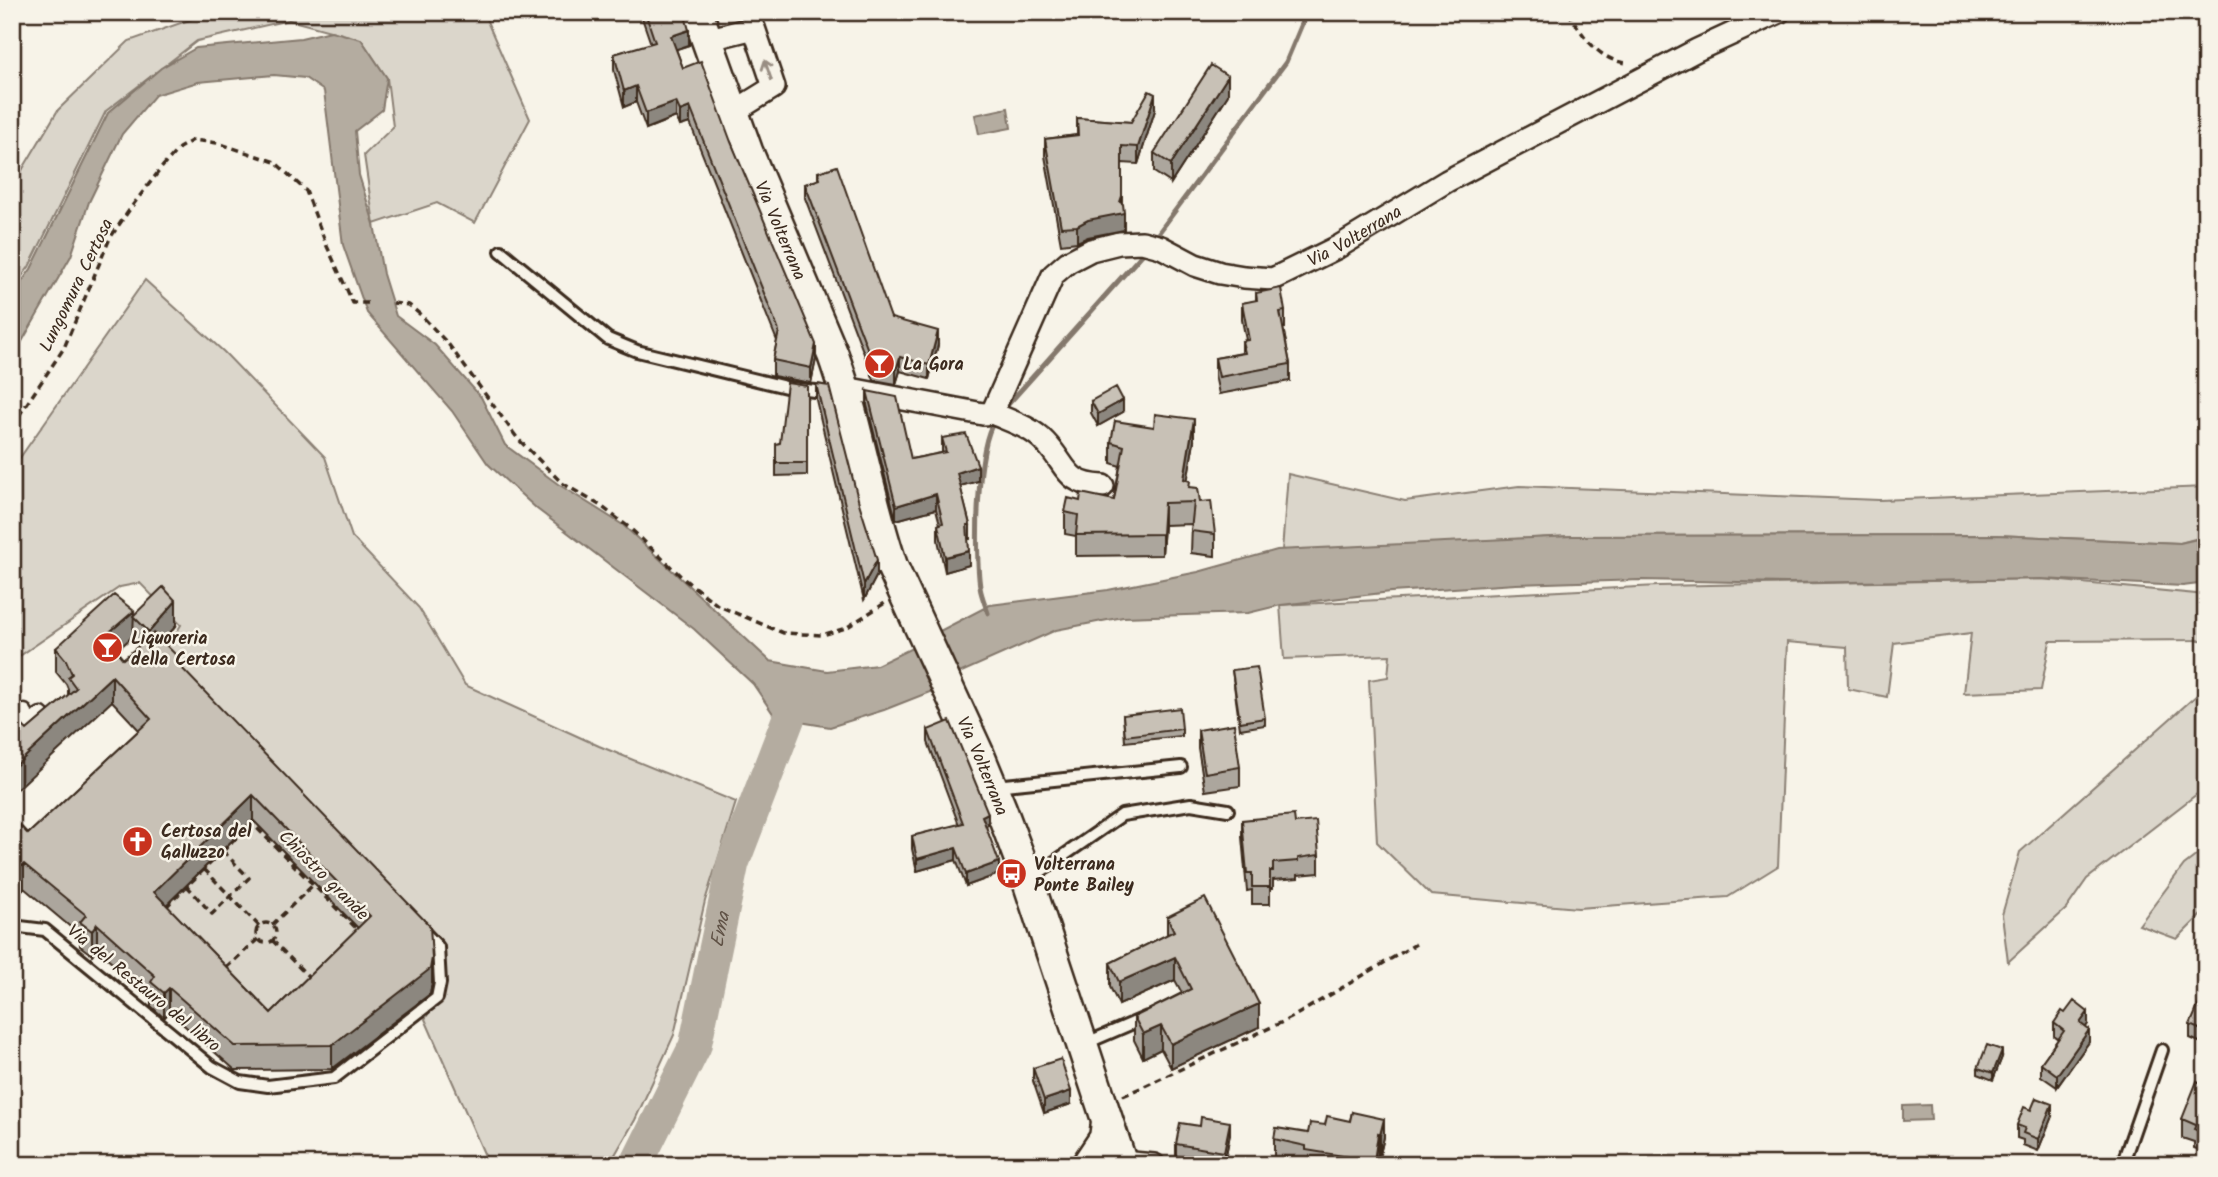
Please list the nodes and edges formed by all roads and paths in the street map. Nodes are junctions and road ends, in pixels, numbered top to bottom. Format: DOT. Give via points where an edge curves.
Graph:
graph roads {
  1 [pos="697,12"];
  2 [pos="1568,12"];
  3 [pos="1779,12"];
  4 [pos="706,40"];
  5 [pos="1664,67"];
  6 [pos="732,113"];
  7 [pos="501,251"];
  8 [pos="368,303"];
  9 [pos="393,303"];
  10 [pos="846,392"];
  11 [pos="992,413"];
  12 [pos="12,426"];
  13 [pos="1103,486"];
  14 [pos="899,600"];
  15 [pos="41,716"];
  16 [pos="12,741"];
  17 [pos="1181,767"];
  18 [pos="992,786"];
  19 [pos="1228,810"];
  20 [pos="223,851"];
  21 [pos="204,869"];
  22 [pos="1028,881"];
  23 [pos="314,884"];
  24 [pos="187,886"];
  25 [pos="231,896"];
  26 [pos="164,909"];
  27 [pos="410,917"];
  28 [pos="272,925"];
  29 [pos="12,926"];
  30 [pos="259,926"];
  31 [pos="359,931"];
  32 [pos="258,939"];
  33 [pos="272,940"];
  34 [pos="1416,944"];
  35 [pos="225,970"];
  36 [pos="310,979"];
  37 [pos="1156,1013"];
  38 [pos="1082,1045"];
  39 [pos="2162,1050"];
  40 [pos="1107,1144"];
  41 [pos="1154,1165"];
  42 [pos="2122,1165"];
  1 -- 4 [label="main road, Via Volterrana"];
  2 -- 5 [label="path" via="1591,47 1618,62"];
  3 -- 5 [label="street, Via Volterrana"];
  4 -- 6 [label="main road, Via Volterrana"];
  6 -- 4 [label="street, one-way" via="774,87 754,28"];
  5 -- 11 [label="street, Via Volterrana" via="1273,279 1220,273 1142,242 1091,250 1053,275"];
  6 -- 10 [label="main road, Via Volterrana"];
  7 -- 10 [label="lane" via="608,339 637,351 790,388"];
  8 -- 12 [label="path, Lungomura Certosa" via="353,303 306,191 275,162 218,143 193,141 179,148 163,166 110,238 64,348"];
  9 -- 14 [label="path" via="409,305 422,316 518,439 562,483 631,529 719,606 783,633 821,635 846,628"];
  10 -- 11 [label="street"];
  10 -- 14 [label="main road, Via Volterrana"];
  11 -- 13 [label="street" via="1044,441 1072,478"];
  14 -- 18 [label="main road, Via Volterrana" via="956,703"];
  15 -- 16 [label="street"];
  17 -- 18 [label="lane"];
  18 -- 22 [label="main road, Via Volterrana"];
  19 -- 22 [label="lane" via="1191,804 1122,815"];
  20 -- 21 [label="path"];
  20 -- 23 [label="path, Chiostro grande" via="252,823"];
  20 -- 25 [label="path" via="249,878"];
  21 -- 24 [label="path"];
  21 -- 25 [label="path"];
  22 -- 38 [label="main road, Via Volterrana"];
  23 -- 28 [label="path"];
  23 -- 31 [label="path, Chiostro grande"];
  24 -- 25 [label="path" via="212,914"];
  24 -- 26 [label="path"];
  25 -- 30 [label="path"];
  27 -- 29 [label="lane, Via del Restauro del libro" via="438,947 437,998 334,1078 268,1086 240,1082 212,1067 45,930"];
  28 -- 30 [label="path"];
  28 -- 33 [label="path"];
  30 -- 32 [label="path"];
  32 -- 33 [label="path"];
  32 -- 35 [label="path"];
  33 -- 36 [label="path"];
  34 -- 40 [label="path" via="1291,1018"];
  37 -- 38 [label="lane"];
  38 -- 40 [label="main road, Via Volterrana"];
  39 -- 42 [label="lane"];
  40 -- 41 [label="street"];
}
